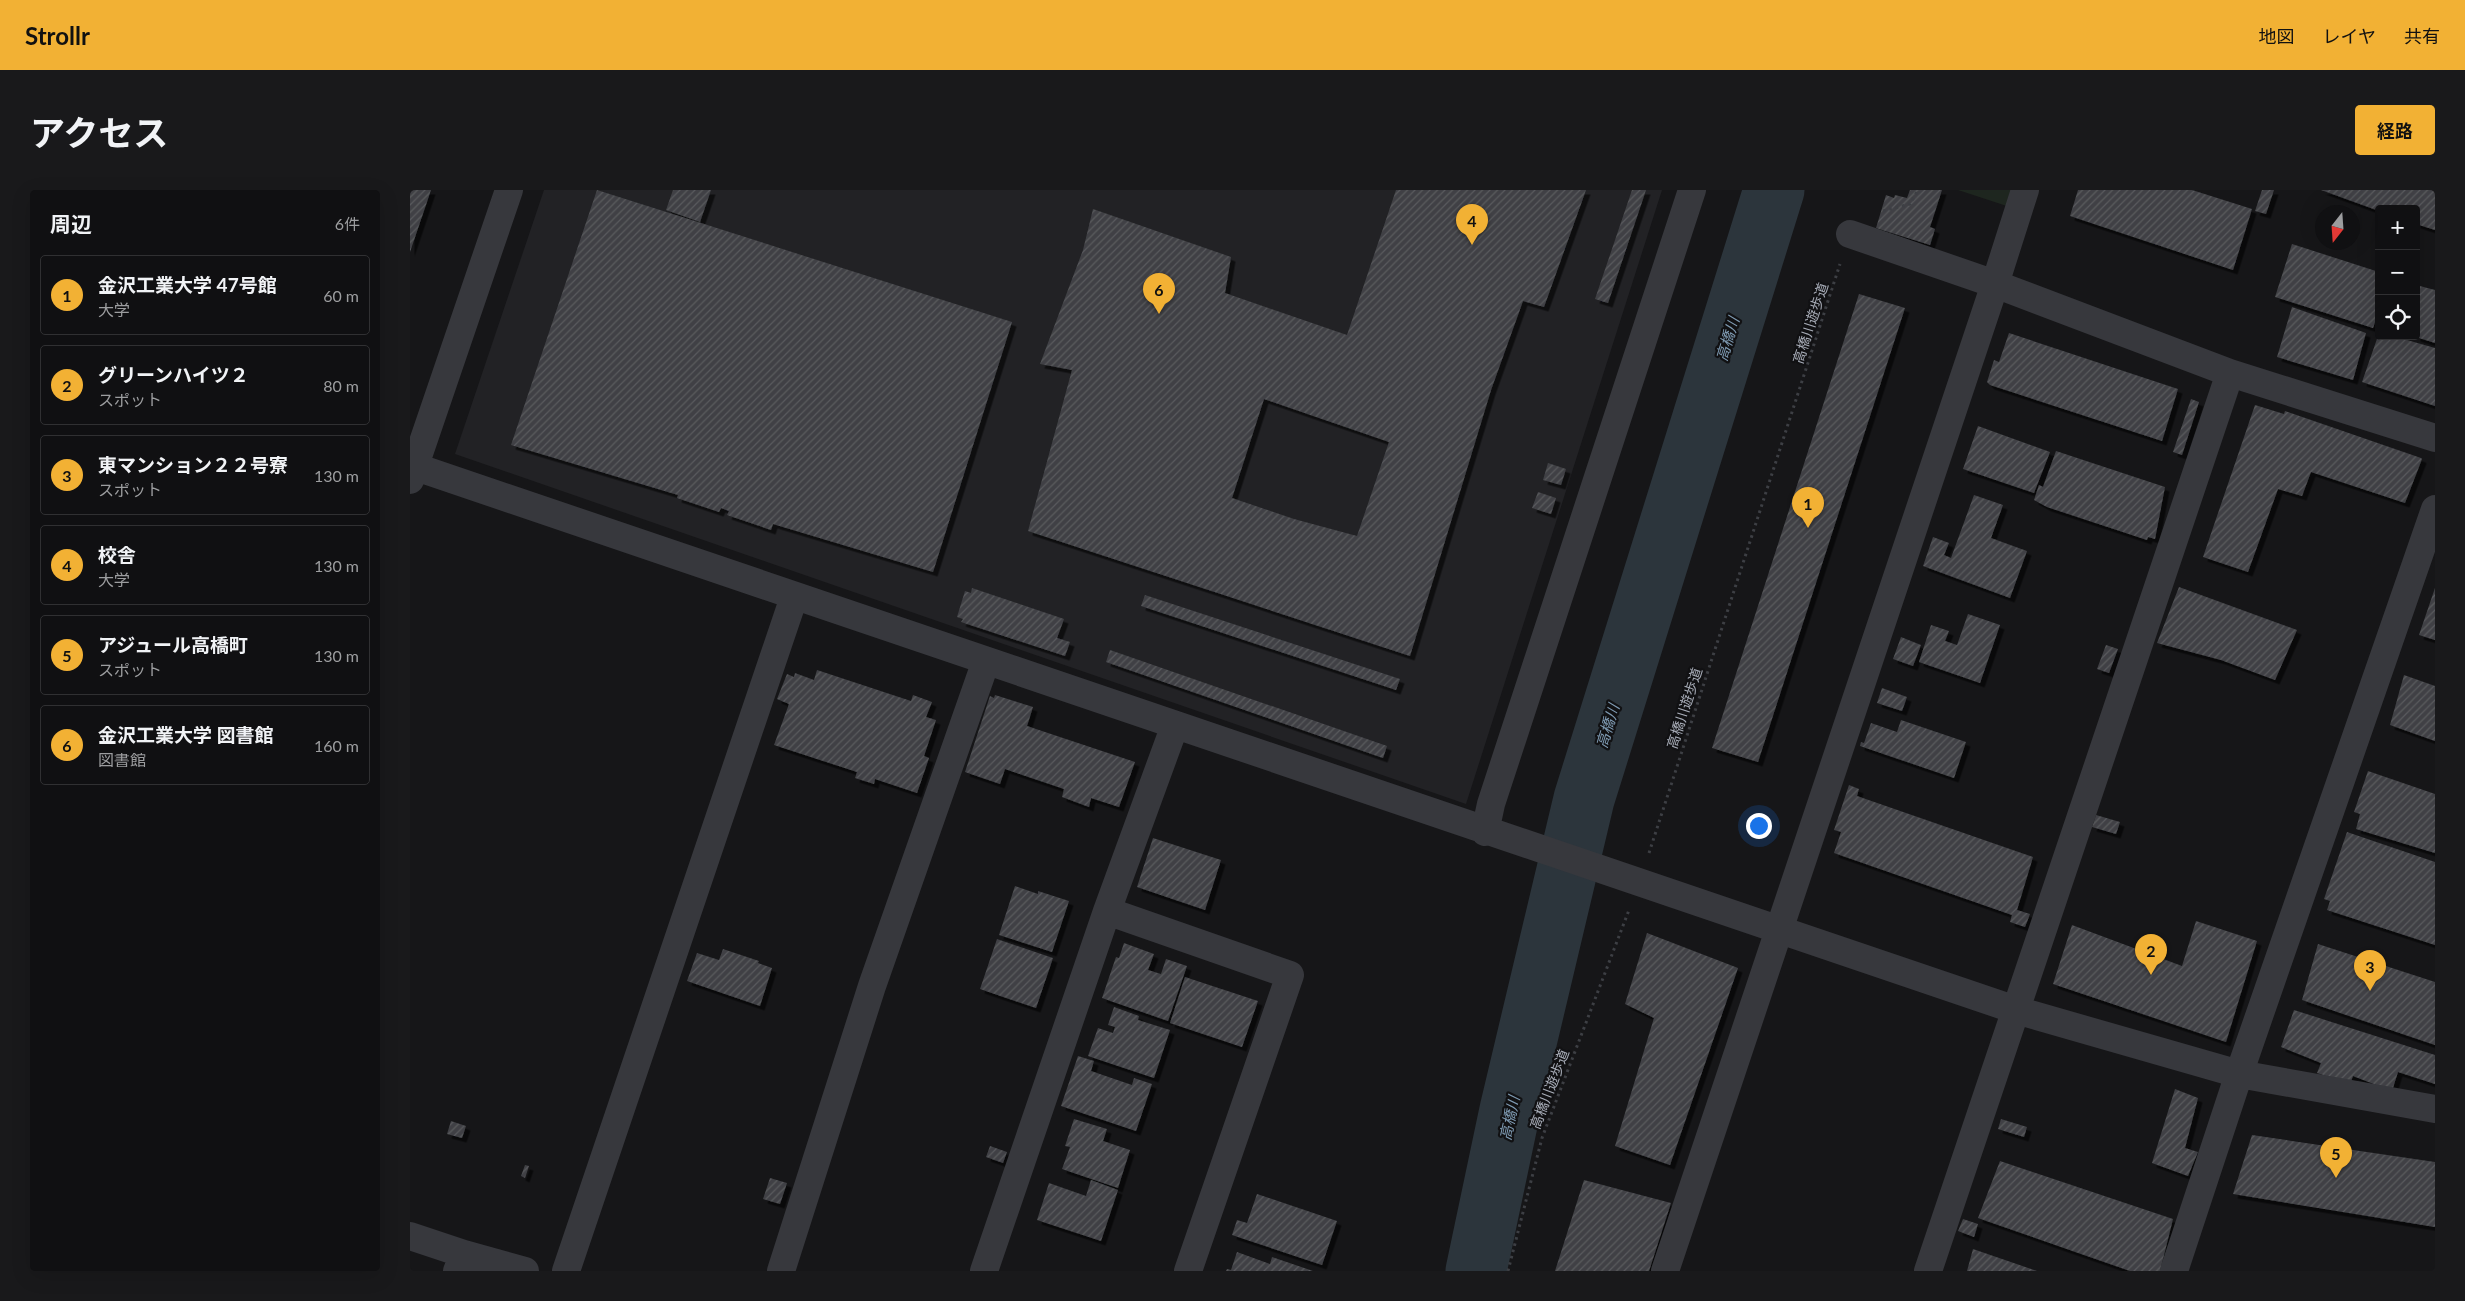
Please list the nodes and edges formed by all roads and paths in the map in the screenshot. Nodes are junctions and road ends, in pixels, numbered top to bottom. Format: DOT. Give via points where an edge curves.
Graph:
graph roads {
  1 [pos="509,190"];
  2 [pos="1692,190"];
  3 [pos="1918,190"];
  4 [pos="2025,190"];
  5 [pos="1850,234"];
  6 [pos="1995,284"];
  7 [pos="2230,373"];
  8 [pos="2435,438"];
  9 [pos="412,470"];
  10 [pos="2435,509"];
  11 [pos="794,597"];
  12 [pos="986,661"];
  13 [pos="1175,725"];
  14 [pos="1485,832"];
  15 [pos="1632,879"];
  16 [pos="1107,911"];
  17 [pos="1779,930"];
  18 [pos="2016,1010"];
  19 [pos="2239,1074"];
  20 [pos="2435,1109"];
  21 [pos="410,1236"];
  22 [pos="461,1263"];
  23 [pos="525,1271"];
  24 [pos="566,1271"];
  25 [pos="781,1271"];
  26 [pos="984,1271"];
  27 [pos="1188,1271"];
  28 [pos="1508,1271"];
  29 [pos="1665,1271"];
  30 [pos="1928,1271"];
  31 [pos="2174,1271"];
  1 -- 9 [label="street"];
  2 -- 14 [label="street" via="1491,804"];
  3 -- 5 [label="path, 高橋川遊歩道" via="1910,204 1855,219"];
  4 -- 6 [label="street"];
  5 -- 6 [label="street"];
  5 -- 15 [label="path, 高橋川遊歩道"];
  6 -- 7 [label="street"];
  6 -- 17 [label="street"];
  7 -- 8 [label="street"];
  7 -- 18 [label="street"];
  9 -- 11 [label="street"];
  10 -- 19 [label="street"];
  11 -- 12 [label="street"];
  11 -- 24 [label="street"];
  12 -- 13 [label="street"];
  12 -- 25 [label="street" via="872,986"];
  13 -- 14 [label="street"];
  13 -- 16 [label="street"];
  14 -- 15 [label="street"];
  15 -- 17 [label="street"];
  15 -- 28 [label="path, 高橋川遊歩道" via="1542,1138"];
  16 -- 26 [label="street"];
  16 -- 27 [label="street" via="1290,975"];
  17 -- 18 [label="street"];
  17 -- 29 [label="street"];
  18 -- 19 [label="street"];
  18 -- 30 [label="street"];
  19 -- 20 [label="street"];
  19 -- 31 [label="street"];
  21 -- 22 [label="street"];
  22 -- 23 [label="street"];
}
